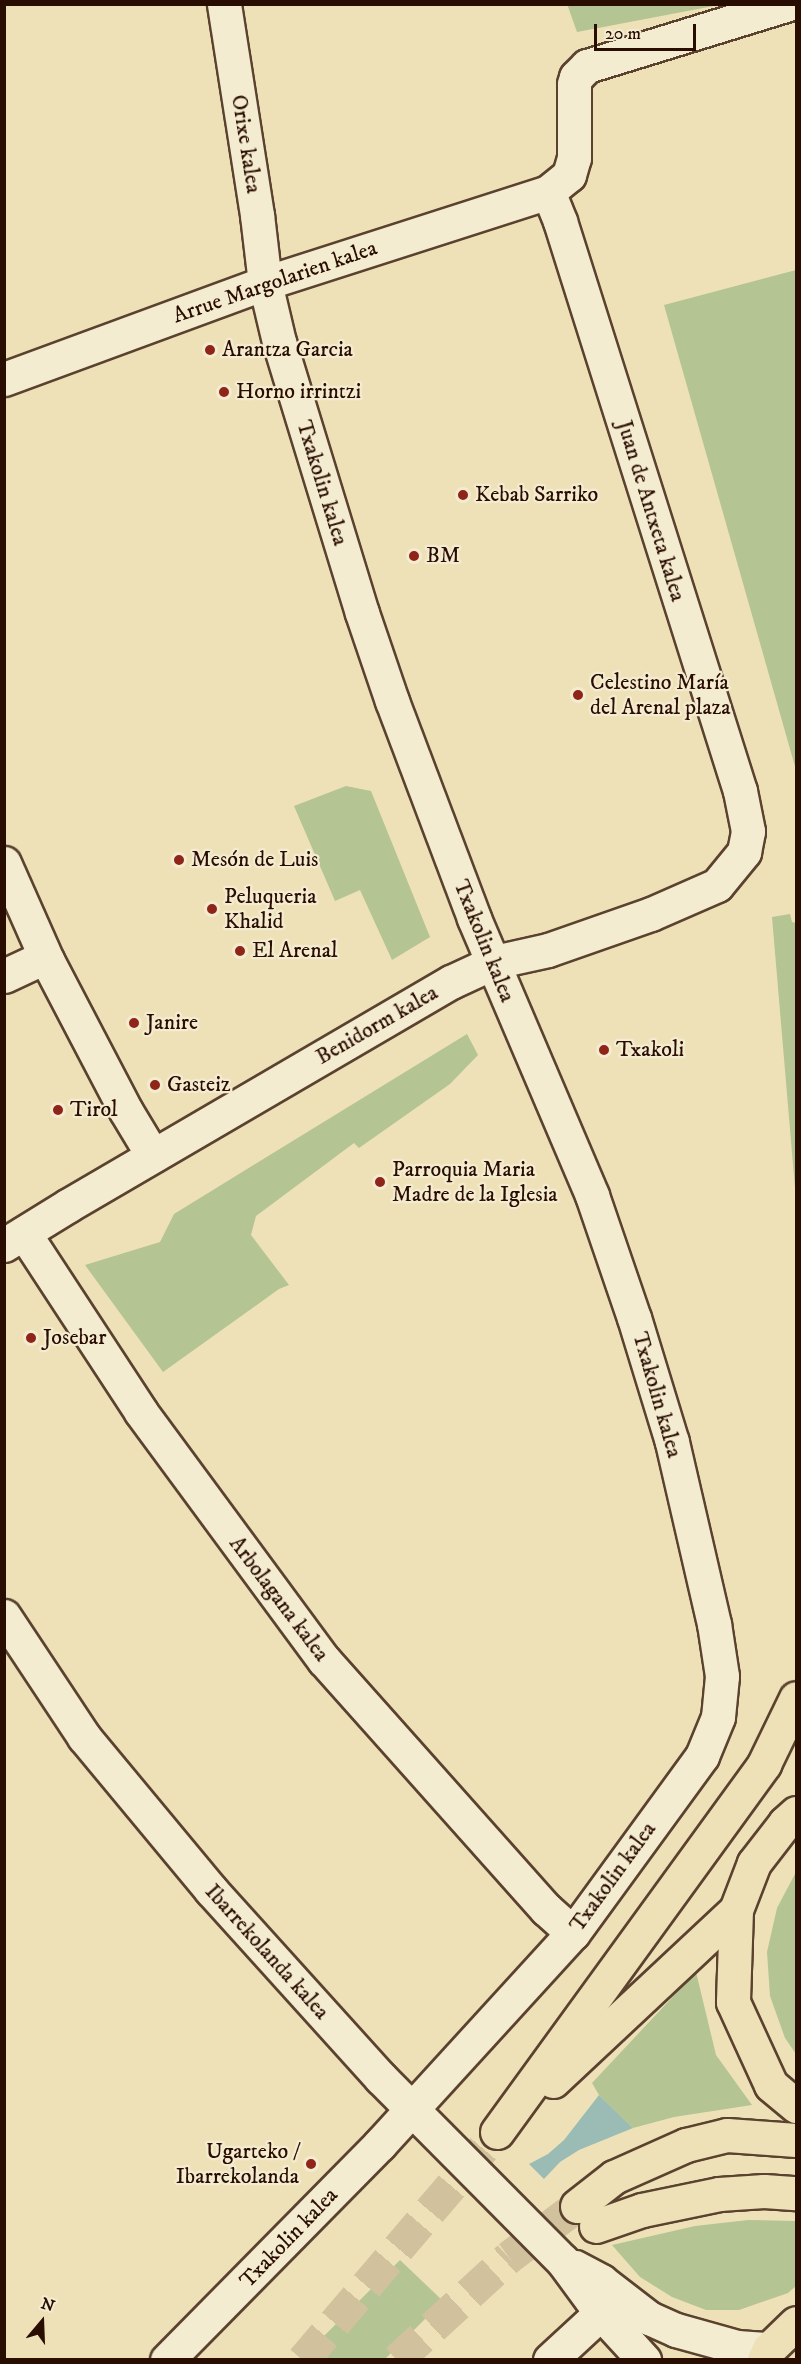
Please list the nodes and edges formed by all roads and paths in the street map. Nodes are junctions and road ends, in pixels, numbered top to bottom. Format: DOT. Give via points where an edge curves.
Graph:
graph roads {
  1 [pos="224,4"];
  2 [pos="789,4"];
  3 [pos="548,192"];
  4 [pos="264,283"];
  5 [pos="4,379"];
  6 [pos="748,831"];
  7 [pos="4,863"];
  8 [pos="47,960"];
  9 [pos="494,963"];
  10 [pos="4,976"];
  11 [pos="153,1156"];
  12 [pos="14,1239"];
  13 [pos="4,1616"];
  14 [pos="796,1698"];
  15 [pos="796,1813"];
  16 [pos="736,1910"];
  17 [pos="573,1933"];
  18 [pos="796,2106"];
  19 [pos="411,2111"];
  20 [pos="796,2140"];
  21 [pos="796,2193"];
  22 [pos="562,2260"];
  23 [pos="601,2313"];
  24 [pos="796,2323"];
  25 [pos="766,2354"];
  26 [pos="167,2360"];
  27 [pos="550,2360"];
  28 [pos="644,2360"];
  1 -- 4 [label="street, Orixe kalea"];
  2 -- 3 [label="street" via="587,66 574,84 574,158 569,175"];
  3 -- 4 [label="street, Arrue Margolarien kalea"];
  3 -- 6 [label="street, Juan de Antxeta kalea" via="740,791"];
  4 -- 5 [label="street, Arrue Margolarien kalea"];
  4 -- 9 [label="street, Txakolin kalea" via="362,613 404,734"];
  6 -- 9 [label="street, Benidorm kalea" via="744,852 717,885 651,914 548,950"];
  7 -- 8 [label="street"];
  8 -- 10 [label="street"];
  8 -- 11 [label="street"];
  9 -- 11 [label="street, Benidorm kalea" via="451,982"];
  9 -- 17 [label="street, Txakolin kalea" via="592,1195 634,1318 672,1442 714,1624 722,1676 718,1717 702,1756"];
  11 -- 12 [label="street, Benidorm kalea"];
  12 -- 17 [label="street, Arbolagana kalea" via="54,1275 141,1412 324,1660 546,1909"];
  13 -- 19 [label="street, Ibarrekolanda kalea" via="84,1737 210,1890"];
  14 -- 16 [label="main road" via="764,1764 497,2132"];
  15 -- 16 [label="main road" via="754,1863"];
  16 -- 18 [label="main road" via="733,2001 771,2085"];
  17 -- 19 [label="street, Txakolin kalea"];
  19 -- 22 [label="street, Ibarrekolanda kalea" via="446,2141"];
  19 -- 26 [label="street, Txakolin kalea"];
  20 -- 21 [label="main road" via="727,2135 686,2145 615,2178 587,2216 642,2210 719,2194"];
  22 -- 23 [label="street, Ibarrekolanda kalea"];
  22 -- 25 [label="street, Ibarrekolanda kalea" via="601,2281 649,2318 705,2340"];
  23 -- 27 [label="street"];
  23 -- 28 [label="street, Ibarrekolanda kalea"];
  24 -- 25 [label="main road"];
}
